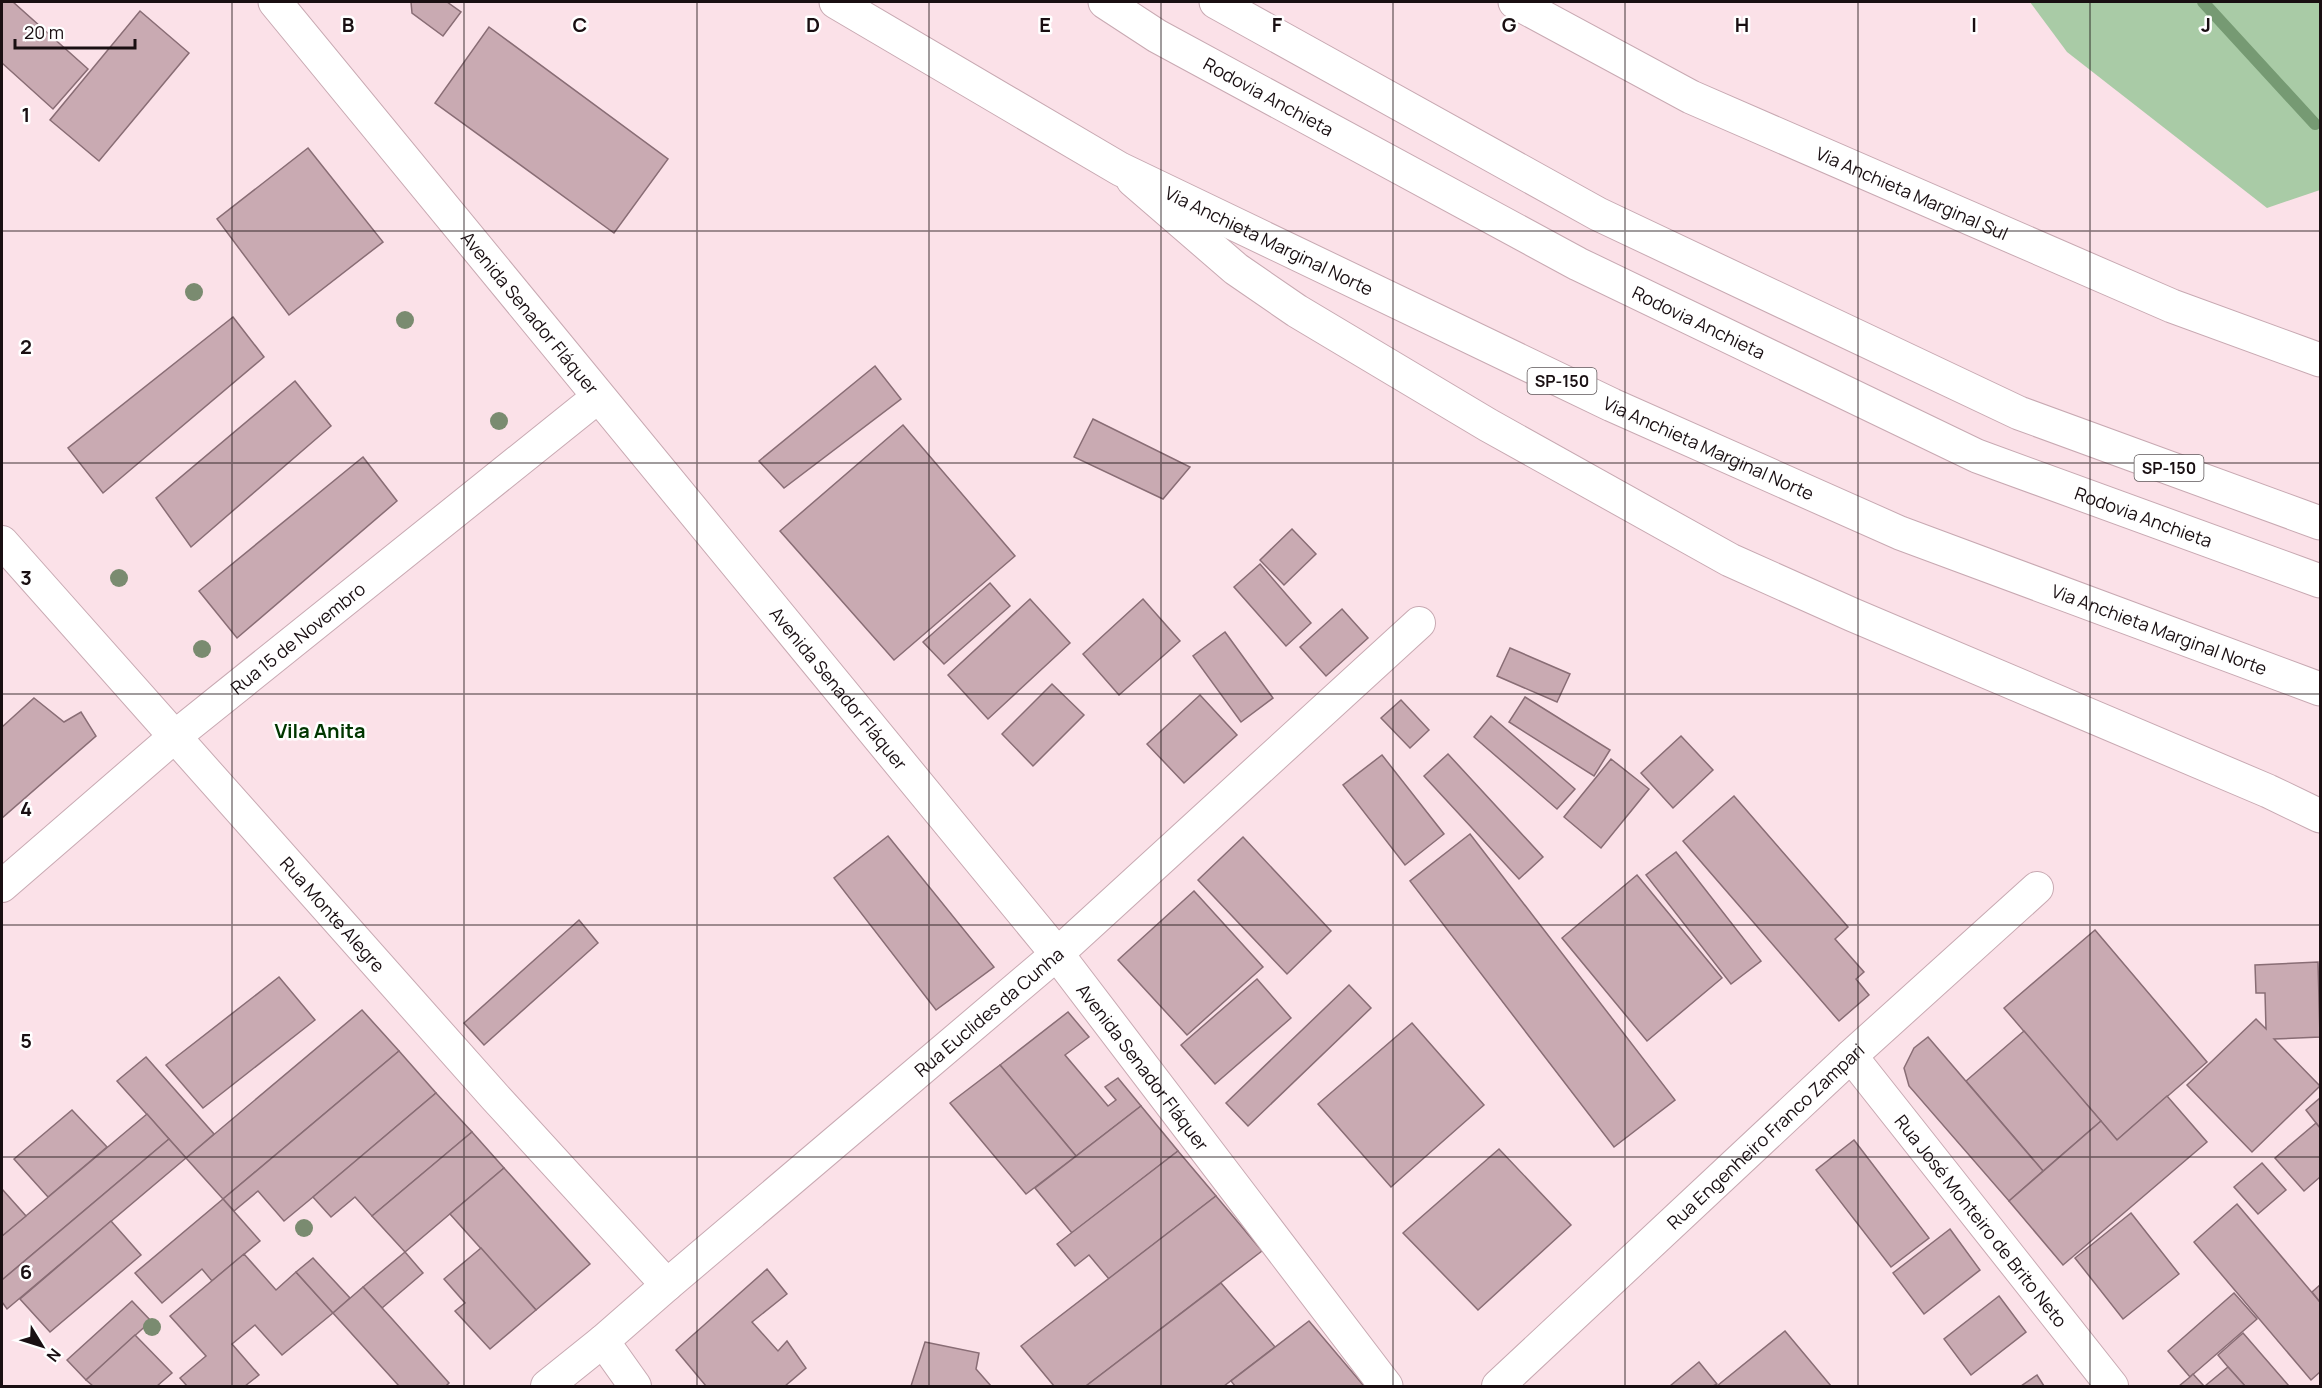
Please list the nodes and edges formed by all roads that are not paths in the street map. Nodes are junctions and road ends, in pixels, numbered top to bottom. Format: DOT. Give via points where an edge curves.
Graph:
graph roads {
  1 [pos="275,2"];
  2 [pos="836,2"];
  3 [pos="1106,2"];
  4 [pos="1216,2"];
  5 [pos="1515,2"];
  6 [pos="1120,169"];
  7 [pos="2320,360"];
  8 [pos="598,397"];
  9 [pos="2320,523"];
  10 [pos="2,542"];
  11 [pos="2320,581"];
  12 [pos="1419,623"];
  13 [pos="2320,689"];
  14 [pos="173,738"];
  15 [pos="2320,816"];
  16 [pos="2,886"];
  17 [pos="2037,888"];
  18 [pos="1057,954"];
  19 [pos="1851,1056"];
  20 [pos="667,1284"];
  21 [pos="603,1341"];
  22 [pos="547,1386"];
  23 [pos="635,1386"];
  24 [pos="1386,1386"];
  25 [pos="1498,1386"];
  26 [pos="2112,1386"];
  1 -- 8 [label="main road, Avenida Senador Fláquer"];
  2 -- 6 [label="main road, Via Anchieta Marginal Norte / SP-150"];
  3 -- 11 [label="main road, Rodovia Anchieta" via="1157,36 1578,264 1977,456"];
  4 -- 9 [label="main road, SP-150" via="1598,214 1997,403"];
  5 -- 7 [label="main road, Via Anchieta Marginal Sul" via="1691,96 2172,306"];
  6 -- 13 [label="main road, Via Anchieta Marginal Norte / SP-150" via="1612,405 1900,533"];
  6 -- 15 [label="main road" via="1236,269 1297,311 1488,426 1730,560 2268,790"];
  8 -- 14 [label="street, Rua 15 de Novembro"];
  8 -- 18 [label="main road, Avenida Senador Fláquer"];
  10 -- 14 [label="street, Rua Monte Alegre"];
  12 -- 18 [label="street, Rua Euclides da Cunha"];
  14 -- 16 [label="street, Rua 15 de Novembro"];
  14 -- 20 [label="street, Rua Monte Alegre"];
  17 -- 19 [label="street, Rua Engenheiro Franco Zampari"];
  18 -- 20 [label="street, Rua Euclides da Cunha"];
  18 -- 24 [label="main road, Avenida Senador Fláquer"];
  19 -- 25 [label="street, Rua Engenheiro Franco Zampari"];
  19 -- 26 [label="street, Rua José Monteiro de Brito Neto"];
  20 -- 21 [label="street, Rua Euclides da Cunha"];
  21 -- 22 [label="street, Rua Euclides da Cunha"];
  21 -- 23 [label="street"];
}
